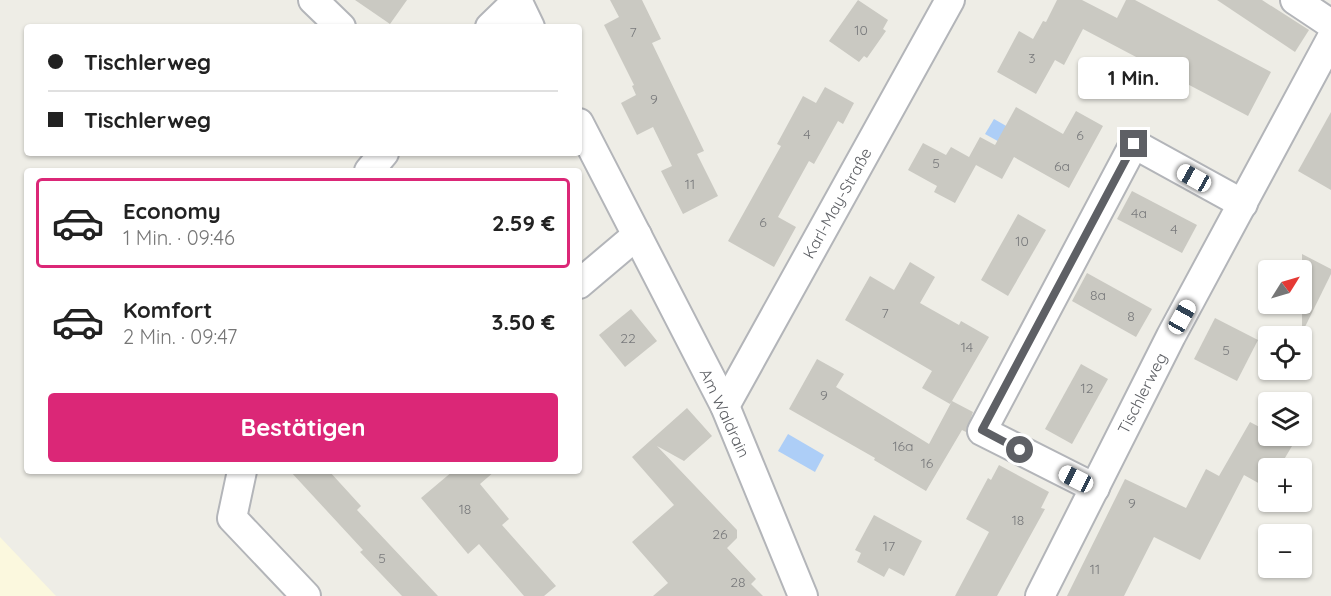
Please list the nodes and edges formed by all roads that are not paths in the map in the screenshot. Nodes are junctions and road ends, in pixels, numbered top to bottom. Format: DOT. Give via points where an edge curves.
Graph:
graph roads {
  1 [pos="313,0"];
  2 [pos="518,0"];
  3 [pos="1295,0"];
  4 [pos="945,2"];
  5 [pos="338,24"];
  6 [pos="493,24"];
  7 [pos="529,24"];
  8 [pos="1331,24"];
  9 [pos="1331,39"];
  10 [pos="582,129"];
  11 [pos="382,156"];
  12 [pos="372,168"];
  13 [pos="1243,204"];
  14 [pos="637,235"];
  15 [pos="582,281"];
  16 [pos="724,406"];
  17 [pos="241,474"];
  18 [pos="1095,488"];
  19 [pos="306,596"];
  20 [pos="803,596"];
  21 [pos="1040,596"];
  1 -- 5 [label="street"];
  2 -- 6 [label="street"];
  2 -- 7 [label="street"];
  3 -- 8 [label="street"];
  4 -- 16 [label="street, Karl-May-Straße"];
  9 -- 13 [label="street, Tischlerweg"];
  10 -- 14 [label="street, Am Waldrain"];
  11 -- 12 [label="street"];
  13 -- 18 [label="street, Tischlerweg"];
  13 -- 18 [label="street" via="1134,144 982,430"];
  14 -- 15 [label="street"];
  14 -- 16 [label="street, Am Waldrain"];
  16 -- 20 [label="street, Am Waldrain"];
  17 -- 19 [label="street" via="232,518"];
  18 -- 21 [label="street, Tischlerweg"];
}
